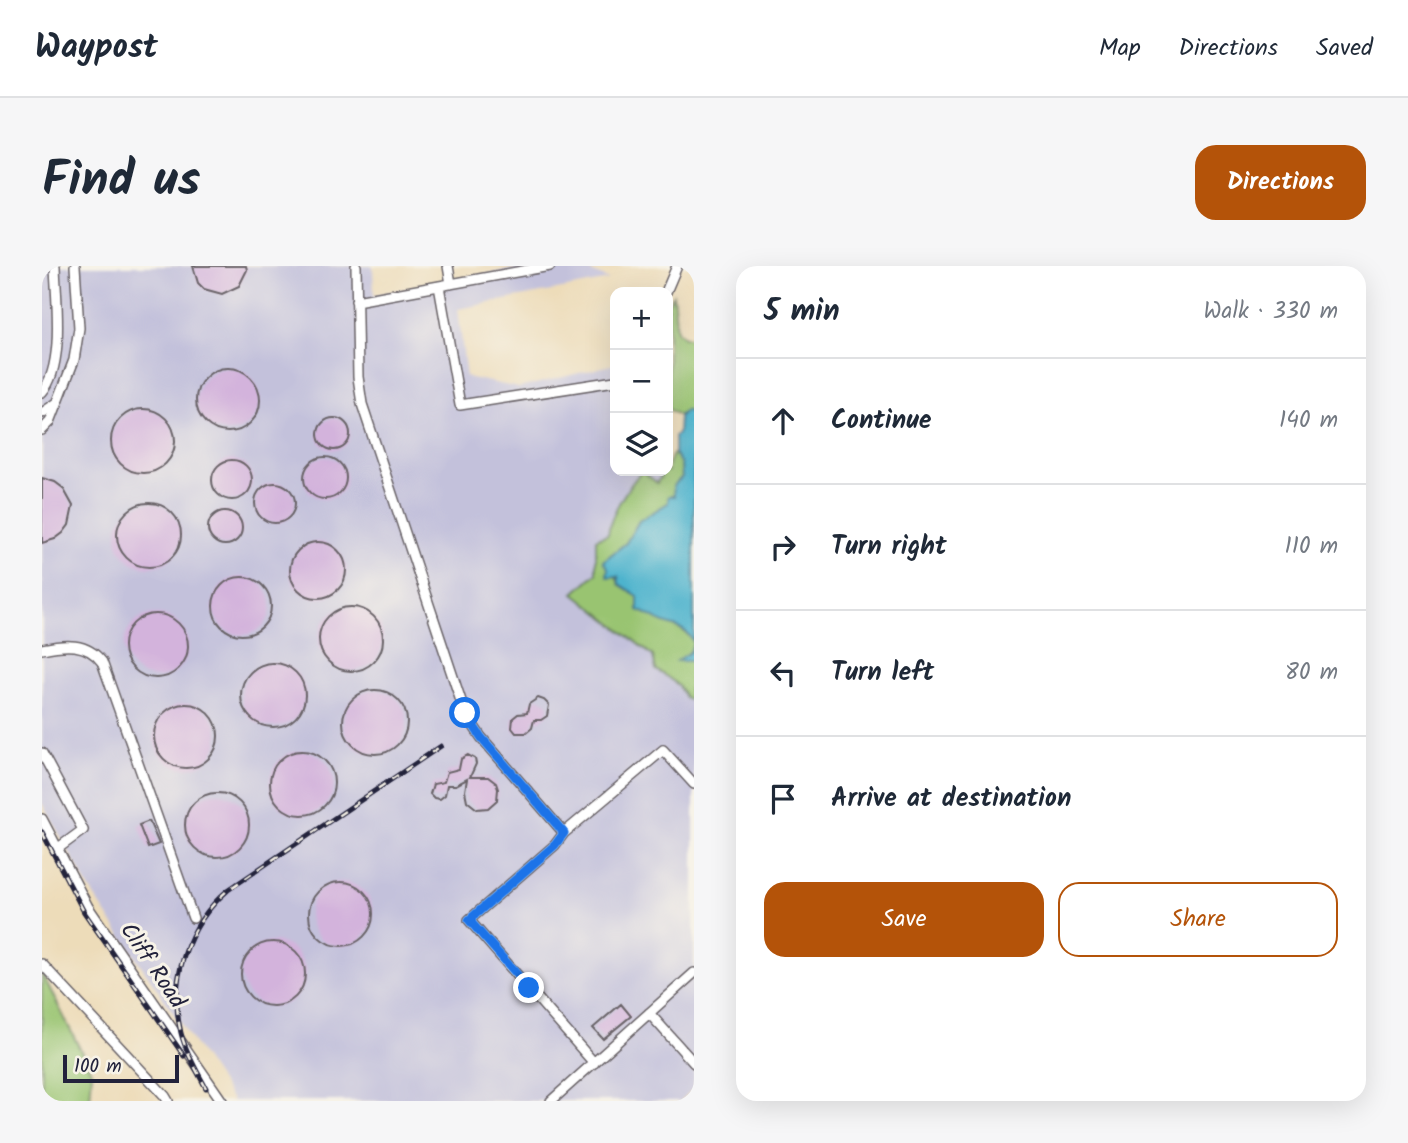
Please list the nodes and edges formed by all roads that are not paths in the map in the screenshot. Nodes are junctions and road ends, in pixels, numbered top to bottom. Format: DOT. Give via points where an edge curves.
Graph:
graph roads {
  1 [pos="55,266"];
  2 [pos="75,266"];
  3 [pos="356,266"];
  4 [pos="448,266"];
  5 [pos="550,266"];
  6 [pos="677,266"];
  7 [pos="451,284"];
  8 [pos="439,286"];
  9 [pos="668,287"];
  10 [pos="356,301"];
  11 [pos="610,382"];
  12 [pos="42,392"];
  13 [pos="57,403"];
  14 [pos="42,413"];
  15 [pos="42,430"];
  16 [pos="42,649"];
  17 [pos="42,753"];
  18 [pos="694,784"];
  19 [pos="42,819"];
  20 [pos="564,833"];
  21 [pos="57,849"];
  22 [pos="192,918"];
  23 [pos="42,964"];
  24 [pos="694,973"];
  25 [pos="649,1013"];
  26 [pos="594,1063"];
  27 [pos="694,1063"];
  28 [pos="168,1101"];
  29 [pos="222,1101"];
  30 [pos="551,1101"];
  1 -- 12 [label="lane" via="54,366"];
  2 -- 13 [label="lane" via="79,328 74,360"];
  3 -- 10 [label="lane"];
  4 -- 7 [label="lane"];
  5 -- 7 [label="lane"];
  6 -- 9 [label="lane"];
  7 -- 8 [label="lane"];
  8 -- 10 [label="lane"];
  8 -- 11 [label="lane" via="460,405"];
  10 -- 20 [label="lane" via="364,412 465,713"];
  13 -- 14 [label="lane"];
  13 -- 15 [label="lane"];
  16 -- 22 [label="lane" via="82,646 102,662"];
  17 -- 21 [label="lane" via="83,830"];
  18 -- 20 [label="lane" via="663,750"];
  19 -- 21 [label="lane, Cliff Road"];
  20 -- 26 [label="lane" via="469,920"];
  21 -- 29 [label="lane, Cliff Road" via="88,907"];
  23 -- 28 [label="lane"];
  24 -- 25 [label="lane"];
  25 -- 26 [label="lane"];
  25 -- 27 [label="lane"];
  26 -- 30 [label="lane"];
}
